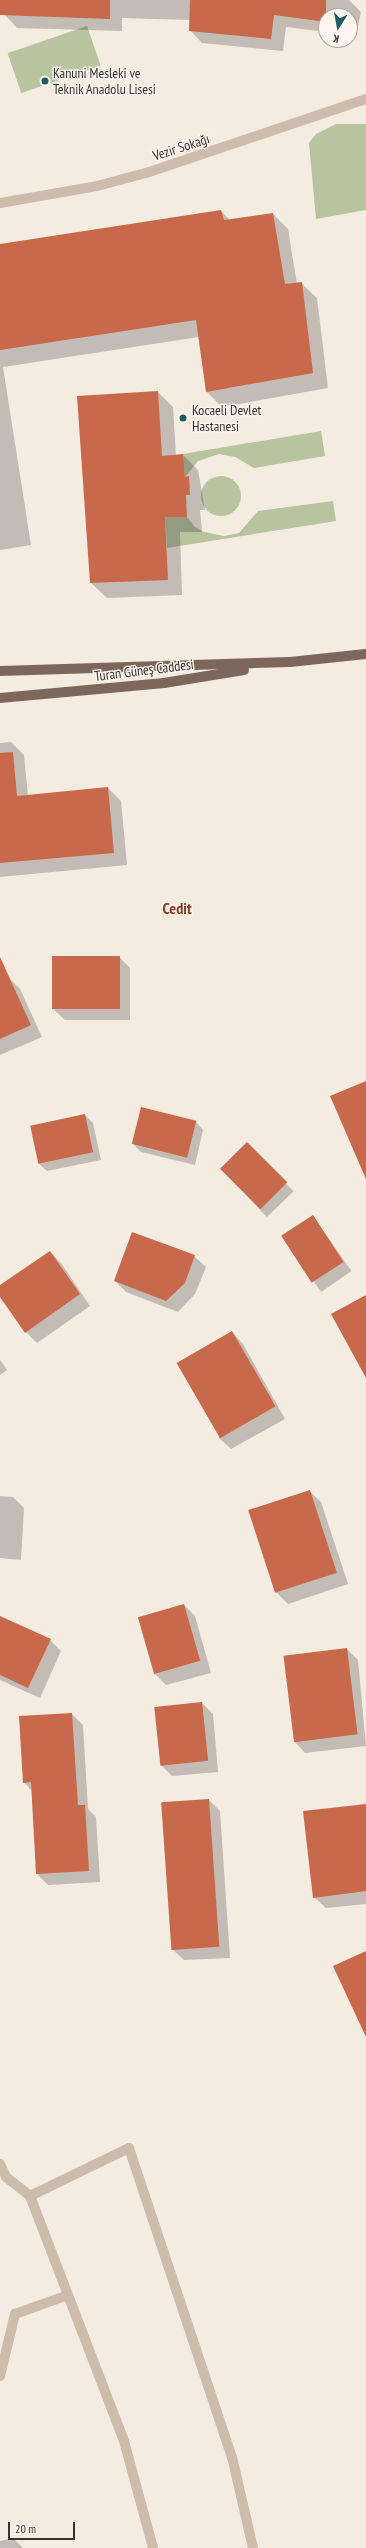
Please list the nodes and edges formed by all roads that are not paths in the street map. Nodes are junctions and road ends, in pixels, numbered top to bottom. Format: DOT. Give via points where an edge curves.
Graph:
graph roads {
  1 [pos="366,99"];
  2 [pos="0,203"];
  3 [pos="366,654"];
  4 [pos="290,662"];
  5 [pos="0,671"];
  6 [pos="0,698"];
  7 [pos="0,2164"];
  8 [pos="30,2196"];
  9 [pos="68,2295"];
  10 [pos="0,2376"];
  11 [pos="153,2548"];
  12 [pos="253,2548"];
  1 -- 2 [label="street, Vezir Sokağı" via="146,173 97,186"];
  3 -- 4 [label="main road, Turan Güneş Caddesi"];
  4 -- 5 [label="main road, Turan Güneş Caddesi"];
  4 -- 6 [label="main road, Turan Güneş Caddesi" via="164,683"];
  7 -- 8 [label="street" via="6,2177"];
  8 -- 9 [label="street"];
  8 -- 12 [label="street" via="129,2148 232,2457"];
  9 -- 10 [label="street" via="15,2314"];
  9 -- 11 [label="street" via="124,2441"];
}
